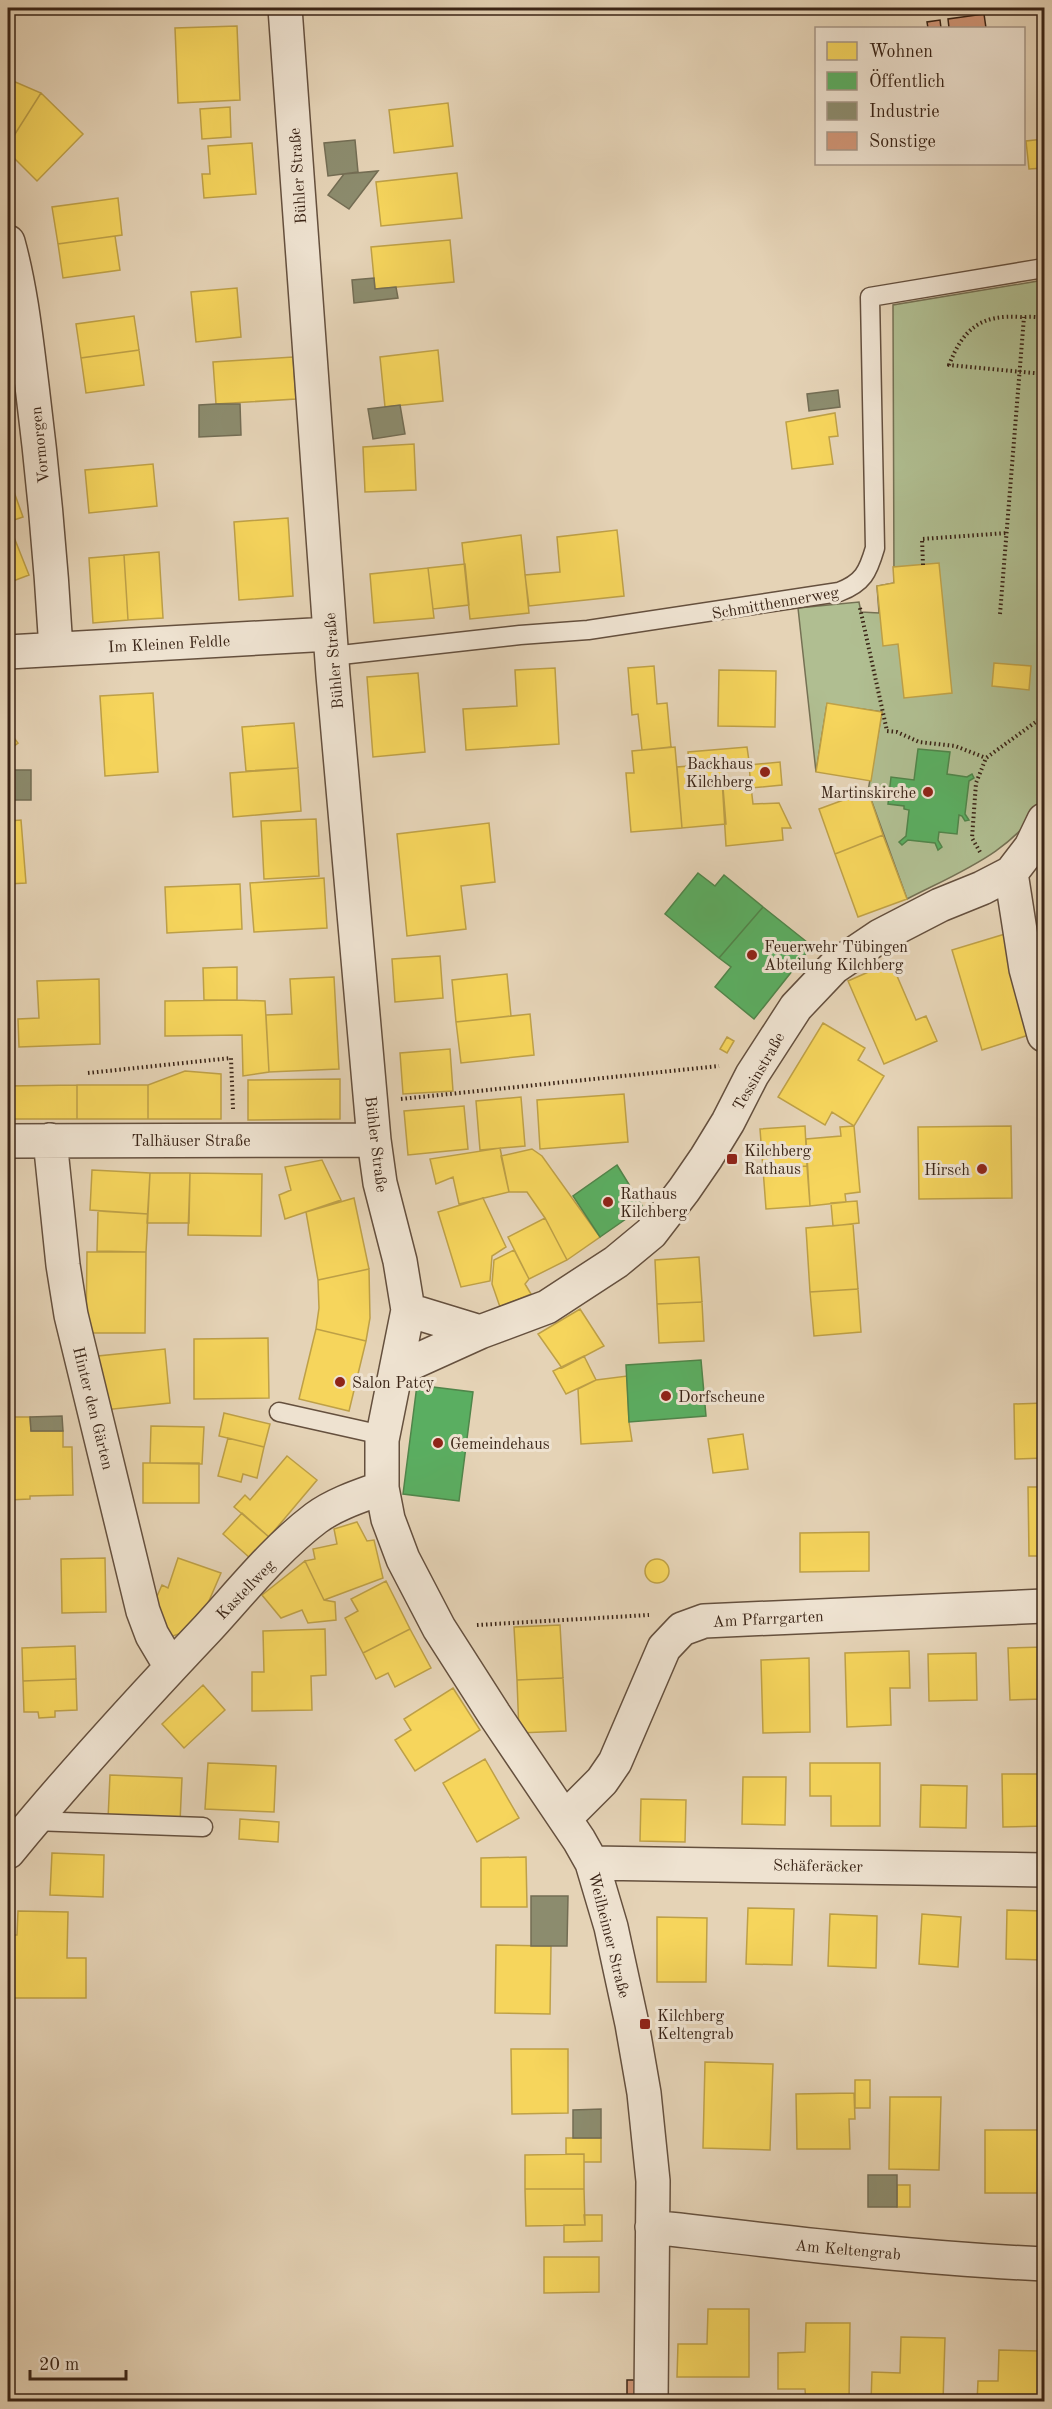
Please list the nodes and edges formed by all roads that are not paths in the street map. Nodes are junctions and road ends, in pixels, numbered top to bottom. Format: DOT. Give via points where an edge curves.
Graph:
graph roads {
  1 [pos="285,8"];
  2 [pos="8,242"];
  3 [pos="1044,268"];
  4 [pos="331,645"];
  5 [pos="56,650"];
  6 [pos="8,652"];
  7 [pos="1044,820"];
  8 [pos="1011,873"];
  9 [pos="1044,1035"];
  10 [pos="50,1140"];
  11 [pos="374,1140"];
  12 [pos="8,1141"];
  13 [pos="408,1310"];
  14 [pos="480,1332"];
  15 [pos="396,1370"];
  16 [pos="279,1412"];
  17 [pos="382,1436"];
  18 [pos="382,1488"];
  19 [pos="1044,1606"];
  20 [pos="171,1667"];
  21 [pos="566,1818"];
  22 [pos="33,1821"];
  23 [pos="202,1827"];
  24 [pos="8,1852"];
  25 [pos="592,1863"];
  26 [pos="1044,1870"];
  27 [pos="652,2227"];
  28 [pos="1044,2264"];
  29 [pos="651,2402"];
  1 -- 4 [label="street, Bühler Straße"];
  2 -- 5 [label="street, Vormorgen" via="22,305 36,417"];
  3 -- 4 [label="lane, Schmitthennerweg" via="870,297 875,548 869,568 856,586 831,594 609,628"];
  4 -- 5 [label="street, Im Kleinen Feldle"];
  4 -- 11 [label="street, Bühler Straße"];
  5 -- 6 [label="street, Im Kleinen Feldle"];
  7 -- 8 [label="street, Tessinstraße" via="1031,848"];
  8 -- 9 [label="street" via="1026,969"];
  8 -- 14 [label="street, Tessinstraße" via="880,936 834,968 796,1007 706,1158 651,1233 616,1262 547,1306"];
  10 -- 11 [label="street, Talhäuser Straße"];
  10 -- 12 [label="street, Talhäuser Straße"];
  10 -- 20 [label="street, Hinter den Gärten" via="63,1265 83,1365 143,1611"];
  11 -- 13 [label="street, Bühler Straße"];
  13 -- 14 [label="street"];
  13 -- 15 [label="street"];
  14 -- 15 [label="street, Tessinstraße"];
  15 -- 17 [label="street"];
  16 -- 17 [label="lane"];
  17 -- 18 [label="street"];
  18 -- 20 [label="street, Kastellweg" via="358,1496 311,1522"];
  18 -- 21 [label="street, Weilheimer Straße" via="388,1519 403,1559 439,1628"];
  19 -- 21 [label="street, Am Pfarrgarten" via="704,1621 682,1629 664,1648 615,1761 602,1781"];
  20 -- 22 [label="street, Kastellweg"];
  21 -- 25 [label="street, Weilheimer Straße"];
  22 -- 23 [label="lane"];
  22 -- 24 [label="street, Kastellweg"];
  25 -- 26 [label="street, Schäferäcker"];
  25 -- 27 [label="street, Weilheimer Straße" via="621,1968 642,2083 653,2181"];
  27 -- 28 [label="street, Am Keltengrab" via="799,2245"];
  27 -- 29 [label="street, Weilheimer Straße"];
}
